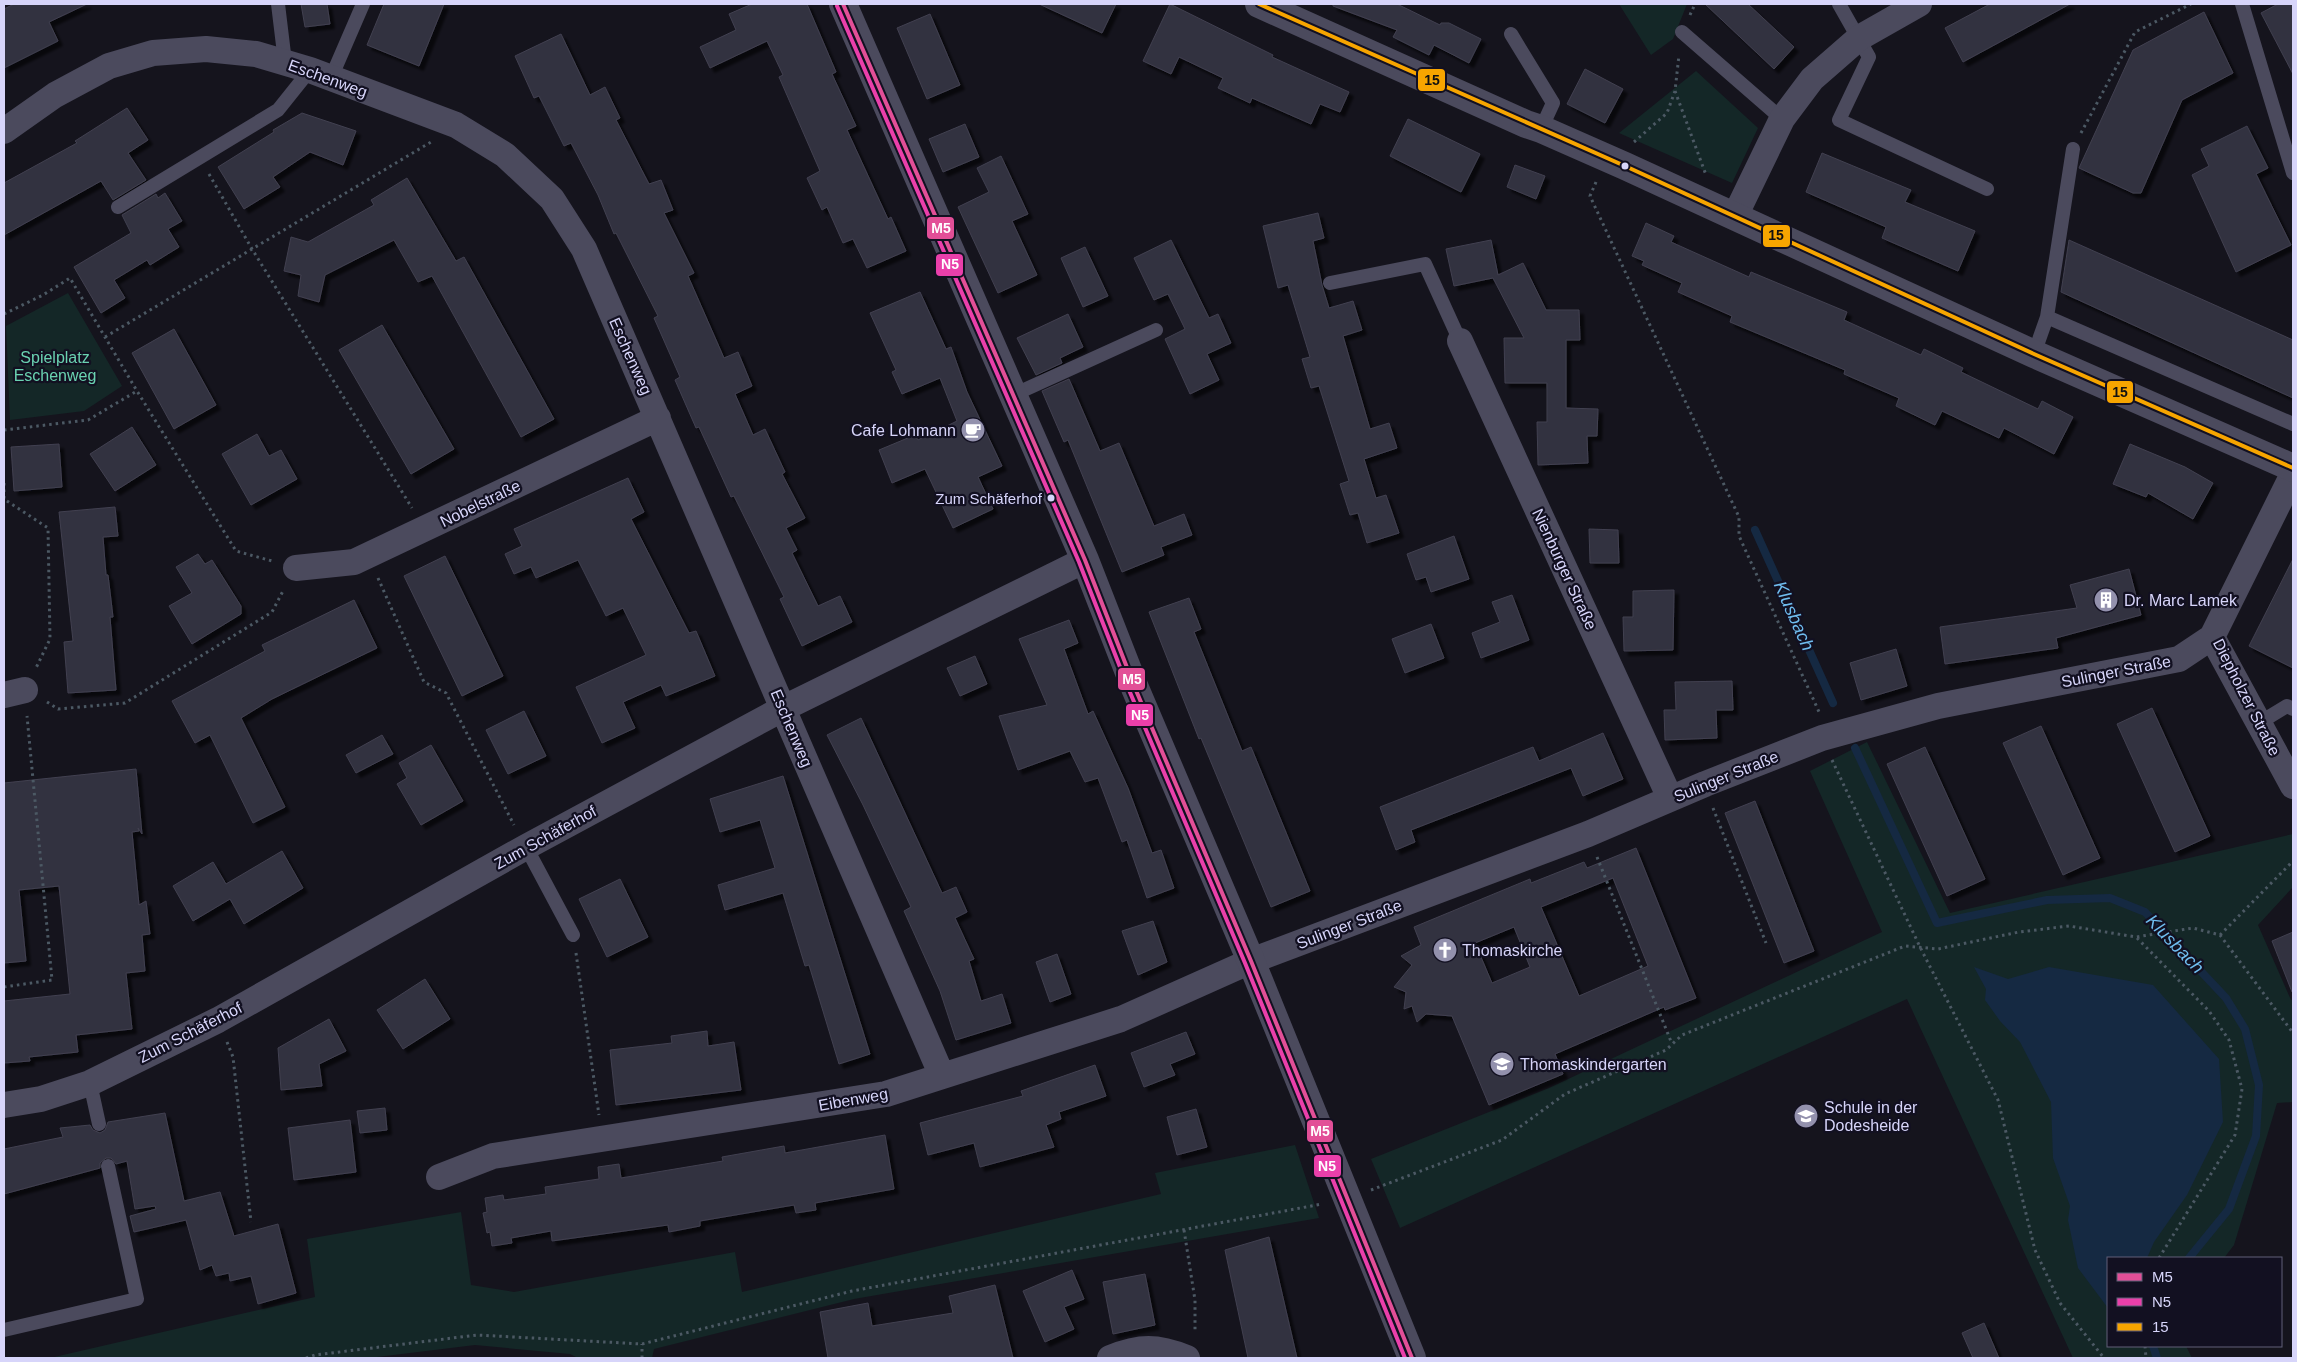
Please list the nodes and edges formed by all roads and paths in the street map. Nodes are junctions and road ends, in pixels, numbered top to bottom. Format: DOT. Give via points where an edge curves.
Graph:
graph roads {
  1 [pos="278,4"];
  2 [pos="363,4"];
  3 [pos="844,4"];
  4 [pos="1259,4"];
  5 [pos="1695,4"];
  6 [pos="1839,4"];
  7 [pos="1919,4"];
  8 [pos="2191,4"];
  9 [pos="2242,4"];
  10 [pos="1682,32"];
  11 [pos="1511,34"];
  12 [pos="1859,38"];
  13 [pos="285,62"];
  14 [pos="320,74"];
  15 [pos="1675,90"];
  16 [pos="1782,119"];
  17 [pos="456,126"];
  18 [pos="1541,129"];
  19 [pos="4,131"];
  20 [pos="2073,149"];
  21 [pos="200,158"];
  22 [pos="1605,158"];
  23 [pos="2293,173"];
  24 [pos="1708,182"];
  25 [pos="1987,189"];
  26 [pos="118,207"];
  27 [pos="1735,216"];
  28 [pos="252,249"];
  29 [pos="1330,283"];
  30 [pos="4,314"];
  31 [pos="2047,317"];
  32 [pos="1156,330"];
  33 [pos="105,336"];
  34 [pos="1460,341"];
  35 [pos="2034,354"];
  36 [pos="137,391"];
  37 [pos="1013,395"];
  38 [pos="658,418"];
  39 [pos="2293,424"];
  40 [pos="4,430"];
  41 [pos="2293,468"];
  42 [pos="2293,474"];
  43 [pos="4,483"];
  44 [pos="425,530"];
  45 [pos="367,556"];
  46 [pos="1085,560"];
  47 [pos="296,568"];
  48 [pos="2212,637"];
  49 [pos="14,692"];
  50 [pos="784,708"];
  51 [pos="2293,709"];
  52 [pos="2259,722"];
  53 [pos="1822,738"];
  54 [pos="1705,784"];
  55 [pos="2293,786"];
  56 [pos="1670,798"];
  57 [pos="1588,834"];
  58 [pos="526,847"];
  59 [pos="2293,861"];
  60 [pos="573,934"];
  61 [pos="2220,935"];
  62 [pos="2136,937"];
  63 [pos="1766,943"];
  64 [pos="1920,947"];
  65 [pos="1251,961"];
  66 [pos="4,987"];
  67 [pos="218,1020"];
  68 [pos="2293,1033"];
  69 [pos="1672,1044"];
  70 [pos="942,1076"];
  71 [pos="90,1083"];
  72 [pos="4,1105"];
  73 [pos="99,1124"];
  74 [pos="602,1138"];
  75 [pos="108,1166"];
  76 [pos="439,1177"];
  77 [pos="1347,1199"];
  78 [pos="252,1222"];
  79 [pos="1184,1230"];
  80 [pos="2160,1257"];
  81 [pos="4,1330"];
  82 [pos="642,1344"];
  83 [pos="1191,1349"];
  84 [pos="306,1358"];
  85 [pos="642,1358"];
  86 [pos="1110,1358"];
  87 [pos="1412,1358"];
  88 [pos="2104,1358"];
  1 -- 13 [label="lane"];
  2 -- 14 [label="lane"];
  3 -- 37 [label="street"];
  4 -- 18 [label="street"];
  5 -- 10 [label="path"];
  6 -- 12 [label="lane"];
  7 -- 12 [label="street"];
  8 -- 20 [label="path" via="2135,32"];
  9 -- 23 [label="lane"];
  10 -- 15 [label="path"];
  10 -- 16 [label="lane"];
  11 -- 18 [label="lane" via="1553,103"];
  12 -- 16 [label="street" via="1812,79"];
  12 -- 25 [label="lane" via="1869,57 1839,120"];
  13 -- 14 [label="street, Eschenweg"];
  13 -- 19 [label="street, Eschenweg" via="256,54 206,48 153,53 109,66 55,96"];
  14 -- 17 [label="street, Eschenweg"];
  14 -- 21 [label="lane" via="278,110"];
  15 -- 22 [label="path" via="1667,112 1630,146"];
  15 -- 24 [label="path"];
  16 -- 27 [label="street"];
  17 -- 28 [label="path"];
  17 -- 38 [label="street, Eschenweg" via="505,155 552,199 584,249"];
  18 -- 22 [label="street"];
  20 -- 31 [label="lane"];
  21 -- 26 [label="lane"];
  21 -- 28 [label="path"];
  22 -- 27 [label="street"];
  22 -- 53 [label="path" via="1590,196 1739,517 1739,536 1821,716"];
  27 -- 35 [label="street"];
  28 -- 33 [label="path"];
  28 -- 44 [label="path"];
  29 -- 34 [label="lane" via="1425,264"];
  30 -- 33 [label="path" via="70,278"];
  31 -- 35 [label="lane"];
  31 -- 39 [label="lane"];
  32 -- 37 [label="lane"];
  33 -- 36 [label="path"];
  34 -- 56 [label="street, Nienburger Straße"];
  35 -- 41 [label="street"];
  36 -- 40 [label="path" via="88,420"];
  36 -- 47 [label="path" via="236,551"];
  37 -- 46 [label="street"];
  38 -- 44 [label="street, Nobelstraße"];
  38 -- 50 [label="street, Eschenweg"];
  42 -- 48 [label="street, Diepholzer Straße"];
  43 -- 49 [label="path" via="4,499 48,528 50,639"];
  44 -- 45 [label="street, Nobelstraße"];
  45 -- 47 [label="street, Nobelstraße" via="354,562"];
  45 -- 58 [label="path" via="424,682 446,693"];
  46 -- 50 [label="street, Zum Schäferhof"];
  46 -- 65 [label="street" via="1135,688"];
  47 -- 49 [label="path" via="272,612 125,703 58,709"];
  48 -- 52 [label="street, Diepholzer Straße"];
  48 -- 53 [label="street, Sulinger Straße" via="2179,659 1938,706"];
  49 -- 66 [label="path" via="52,980"];
  50 -- 58 [label="street, Zum Schäferhof"];
  50 -- 70 [label="street, Eschenweg"];
  51 -- 52 [label="lane" via="2287,706"];
  52 -- 55 [label="street, Diepholzer Straße"];
  53 -- 54 [label="street, Sulinger Straße"];
  53 -- 64 [label="path"];
  54 -- 56 [label="street, Sulinger Straße"];
  54 -- 63 [label="path"];
  56 -- 57 [label="street, Sulinger Straße"];
  57 -- 65 [label="street, Sulinger Straße"];
  57 -- 69 [label="path"];
  58 -- 60 [label="lane"];
  58 -- 67 [label="street, Zum Schäferhof"];
  59 -- 61 [label="path"];
  60 -- 74 [label="path"];
  61 -- 62 [label="path" via="2193,928"];
  61 -- 68 [label="path"];
  62 -- 64 [label="path" via="2069,926 2019,932 1938,949"];
  62 -- 80 [label="path" via="2214,1018 2229,1040 2242,1089 2235,1135"];
  64 -- 69 [label="path" via="1905,946 1682,1035"];
  64 -- 88 [label="path" via="1998,1100 2035,1250 2060,1303"];
  65 -- 70 [label="street, Eibenweg" via="1121,1018"];
  65 -- 77 [label="street"];
  67 -- 71 [label="street, Zum Schäferhof"];
  67 -- 78 [label="path" via="233,1057"];
  69 -- 77 [label="path" via="1666,1050 1565,1094 1502,1140"];
  70 -- 74 [label="street, Eibenweg" via="886,1094"];
  71 -- 72 [label="street, Zum Schäferhof" via="41,1100"];
  71 -- 73 [label="lane"];
  74 -- 76 [label="street, Eibenweg" via="493,1156"];
  75 -- 81 [label="lane" via="136,1299"];
  77 -- 79 [label="path"];
  77 -- 87 [label="street"];
  79 -- 82 [label="path" via="852,1291"];
  79 -- 83 [label="path" via="1195,1300"];
  82 -- 84 [label="path" via="477,1335"];
  82 -- 85 [label="path"];
  83 -- 86 [label="street" via="1131,1350"];
}
